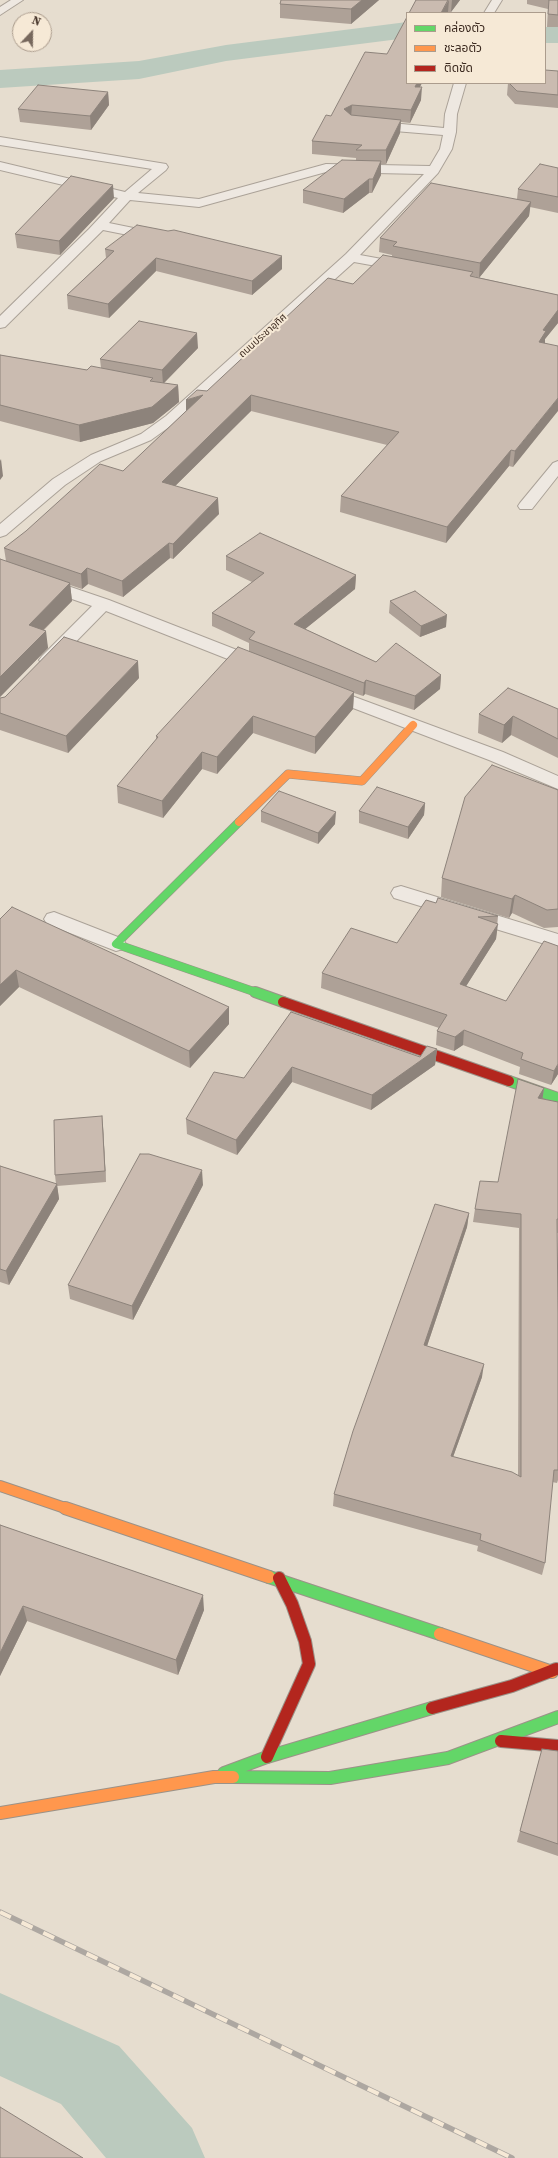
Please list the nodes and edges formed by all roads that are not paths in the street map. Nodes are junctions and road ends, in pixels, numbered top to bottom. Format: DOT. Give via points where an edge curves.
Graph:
graph roads {
  1 [pos="18,0"];
  2 [pos="497,0"];
  3 [pos="0,12"];
  4 [pos="490,12"];
  5 [pos="460,84"];
  6 [pos="359,124"];
  7 [pos="450,132"];
  8 [pos="0,141"];
  9 [pos="0,166"];
  10 [pos="434,170"];
  11 [pos="127,196"];
  12 [pos="100,225"];
  13 [pos="169,239"];
  14 [pos="351,257"];
  15 [pos="420,271"];
  16 [pos="0,324"];
  17 [pos="182,394"];
  18 [pos="197,396"];
  19 [pos="558,466"];
  20 [pos="526,506"];
  21 [pos="0,532"];
  22 [pos="0,568"];
  23 [pos="103,604"];
  24 [pos="38,670"];
  25 [pos="273,670"];
  26 [pos="310,685"];
  27 [pos="413,725"];
  28 [pos="558,783"];
  29 [pos="401,893"];
  30 [pos="54,919"];
  31 [pos="558,940"];
  32 [pos="116,944"];
  33 [pos="558,1098"];
  34 [pos="0,1486"];
  35 [pos="279,1578"];
  36 [pos="556,1671"];
  37 [pos="558,1717"];
  38 [pos="497,1741"];
  39 [pos="558,1746"];
  40 [pos="267,1757"];
  41 [pos="214,1777"];
  42 [pos="0,1813"];
  1 -- 3 [label="street"];
  2 -- 4 [label="street"];
  5 -- 7 [label="street, ถนนประชาอุทิศ" via="451,114"];
  6 -- 7 [label="street"];
  7 -- 10 [label="street, ถนนประชาอุทิศ" via="446,149"];
  8 -- 11 [label="street" via="162,167"];
  9 -- 11 [label="street"];
  10 -- 11 [label="street" via="326,168 199,203"];
  10 -- 14 [label="street, ถนนประชาอุทิศ"];
  11 -- 12 [label="street"];
  12 -- 13 [label="street"];
  12 -- 16 [label="street"];
  14 -- 15 [label="street"];
  14 -- 18 [label="street, ถนนประชาอุทิศ"];
  17 -- 18 [label="street"];
  18 -- 21 [label="street, ถนนประชาอุทิศ" via="146,437 96,458 59,482"];
  19 -- 20 [label="street"];
  22 -- 23 [label="street"];
  23 -- 24 [label="street"];
  23 -- 25 [label="street"];
  26 -- 27 [label="street"];
  27 -- 28 [label="street" via="496,756"];
  27 -- 32 [label="street" via="362,781 288,774"];
  29 -- 31 [label="street"];
  30 -- 32 [label="street"];
  32 -- 33 [label="street"];
  34 -- 35 [label="street"];
  35 -- 36 [label="street"];
  35 -- 40 [label="street" via="292,1604 305,1641 309,1664"];
  36 -- 40 [label="street"];
  37 -- 38 [label="street"];
  38 -- 39 [label="street"];
  38 -- 41 [label="street" via="448,1758 330,1778"];
  40 -- 41 [label="street"];
  41 -- 42 [label="street"];
}
